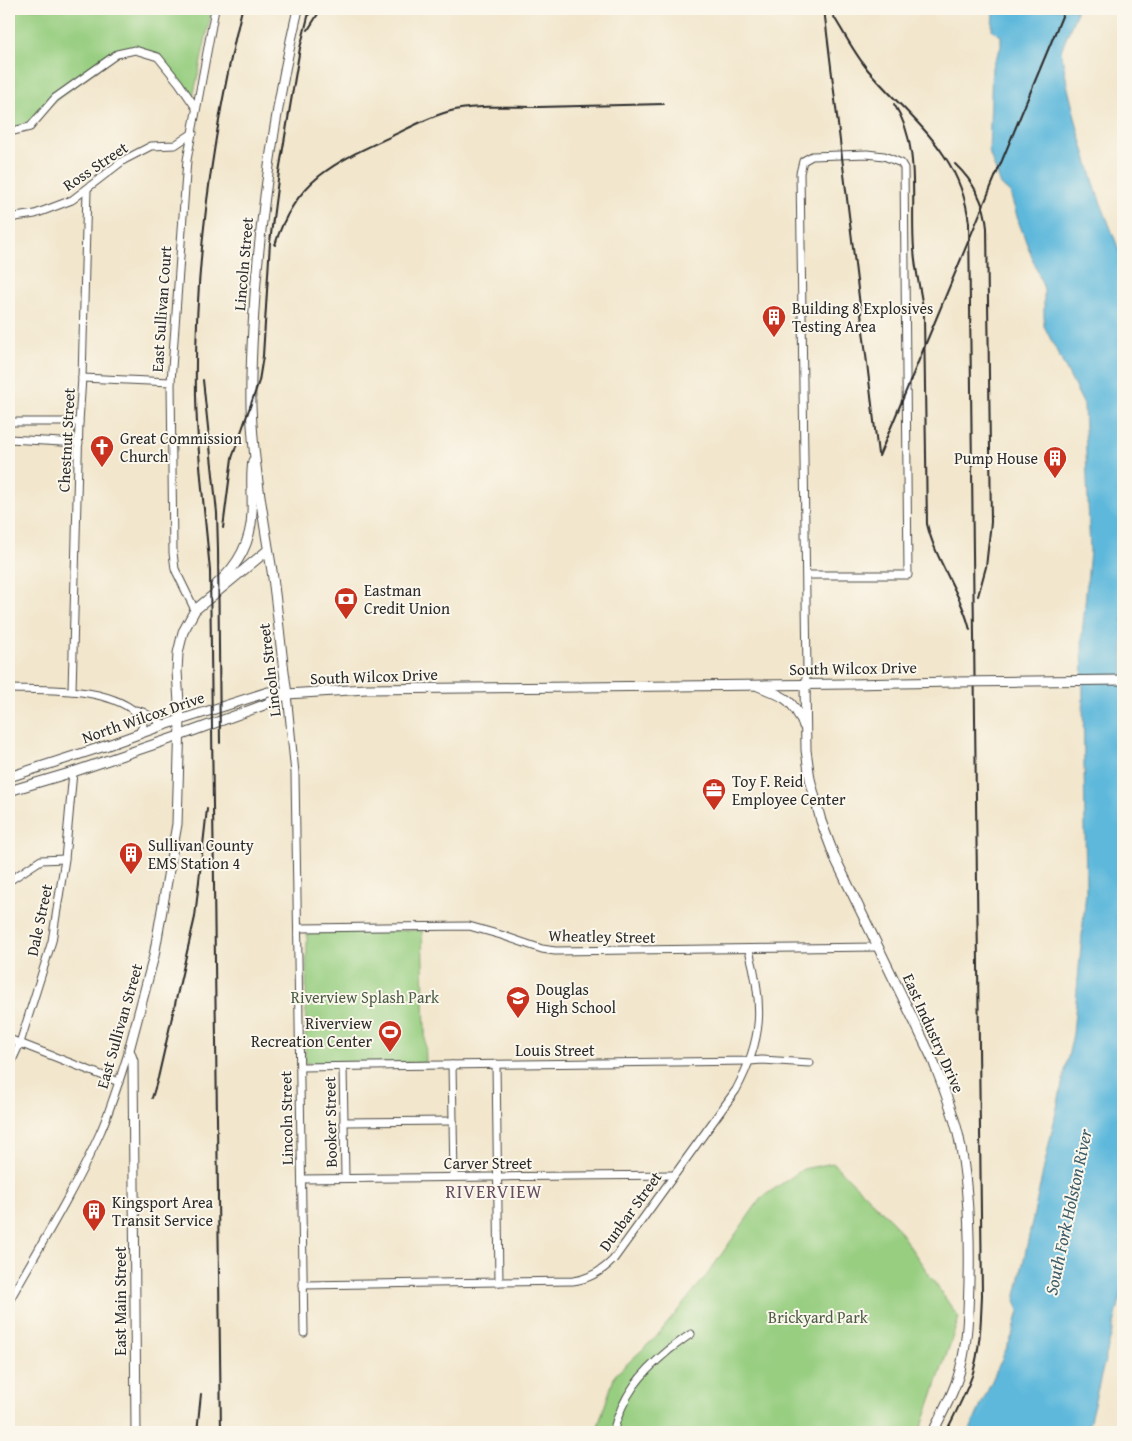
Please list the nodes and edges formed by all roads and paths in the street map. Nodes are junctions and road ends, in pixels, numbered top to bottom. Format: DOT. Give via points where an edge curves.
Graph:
graph roads {
  1 [pos="215,9"];
  2 [pos="298,9"];
  3 [pos="196,108"];
  4 [pos="9,132"];
  5 [pos="193,132"];
  6 [pos="87,190"];
  7 [pos="9,218"];
  8 [pos="82,378"];
  9 [pos="171,382"];
  10 [pos="9,422"];
  11 [pos="78,422"];
  12 [pos="9,439"];
  13 [pos="79,443"];
  14 [pos="255,452"];
  15 [pos="268,550"];
  16 [pos="806,575"];
  17 [pos="196,610"];
  18 [pos="1123,680"];
  19 [pos="753,684"];
  20 [pos="805,684"];
  21 [pos="9,689"];
  22 [pos="72,691"];
  23 [pos="287,694"];
  24 [pos="133,710"];
  25 [pos="180,720"];
  26 [pos="165,725"];
  27 [pos="806,730"];
  28 [pos="139,733"];
  29 [pos="179,736"];
  30 [pos="73,757"];
  31 [pos="73,772"];
  32 [pos="9,777"];
  33 [pos="9,791"];
  34 [pos="65,859"];
  35 [pos="9,881"];
  36 [pos="299,928"];
  37 [pos="878,947"];
  38 [pos="749,950"];
  39 [pos="9,1039"];
  40 [pos="20,1043"];
  41 [pos="129,1050"];
  42 [pos="750,1061"];
  43 [pos="810,1063"];
  44 [pos="496,1064"];
  45 [pos="452,1065"];
  46 [pos="9,1067"];
  47 [pos="300,1067"];
  48 [pos="343,1067"];
  49 [pos="119,1082"];
  50 [pos="453,1121"];
  51 [pos="344,1122"];
  52 [pos="674,1175"];
  53 [pos="454,1176"];
  54 [pos="498,1176"];
  55 [pos="345,1177"];
  56 [pos="302,1179"];
  57 [pos="499,1282"];
  58 [pos="303,1284"];
  59 [pos="9,1301"];
  60 [pos="304,1333"];
  61 [pos="691,1334"];
  62 [pos="136,1432"];
  63 [pos="613,1432"];
  64 [pos="932,1432"];
  1 -- 3 [label="street, East Sullivan Court"];
  2 -- 14 [label="main road, Lincoln Street" via="272,138 260,242 252,344 251,404"];
  3 -- 4 [label="street" via="158,58 135,50 117,54 55,98 30,127"];
  3 -- 5 [label="street, East Sullivan Court"];
  5 -- 6 [label="street, Ross Street" via="174,145 151,146 124,160"];
  5 -- 9 [label="street, East Sullivan Court" via="187,160"];
  6 -- 7 [label="street, Ross Street" via="72,200 35,214"];
  6 -- 8 [label="street, Chestnut Street"];
  8 -- 9 [label="street"];
  8 -- 11 [label="street, Chestnut Street"];
  9 -- 17 [label="street, East Sullivan Court" via="172,552 180,582"];
  10 -- 11 [label="street"];
  11 -- 13 [label="street, Chestnut Street"];
  12 -- 13 [label="street"];
  13 -- 22 [label="street, Chestnut Street"];
  14 -- 15 [label="main road, Lincoln Street"];
  14 -- 17 [label="main road" via="251,473 252,514 243,552 224,577 203,596"];
  15 -- 17 [label="main road"];
  15 -- 23 [label="main road, Lincoln Street"];
  16 -- 16 [label="street" via="800,173 804,161 812,156 884,156 901,163 904,168 908,574"];
  16 -- 20 [label="street"];
  17 -- 25 [label="main road" via="183,632 178,653"];
  18 -- 20 [label="main road, South Wilcox Drive, bridge"];
  19 -- 20 [label="main road, South Wilcox Drive"];
  19 -- 23 [label="main road, South Wilcox Drive" via="366,689"];
  19 -- 27 [label="main road" via="792,703"];
  20 -- 27 [label="main road, East Industry Drive"];
  21 -- 22 [label="street"];
  22 -- 24 [label="street" via="104,697"];
  23 -- 25 [label="main road, North Wilcox Drive" via="268,692"];
  23 -- 29 [label="main road, South Wilcox Drive"];
  23 -- 36 [label="street, Lincoln Street" via="295,773"];
  24 -- 26 [label="street"];
  24 -- 28 [label="street" via="143,722"];
  25 -- 26 [label="main road, North Wilcox Drive"];
  25 -- 29 [label="main road"];
  26 -- 28 [label="main road, North Wilcox Drive"];
  27 -- 37 [label="main road, East Industry Drive" via="810,779 818,814 835,858"];
  28 -- 30 [label="main road, North Wilcox Drive"];
  29 -- 31 [label="main road, North Wilcox Drive"];
  29 -- 41 [label="main road, East Sullivan Street" via="177,824 170,872 154,956"];
  30 -- 31 [label="main road"];
  30 -- 32 [label="main road, North Wilcox Drive"];
  31 -- 33 [label="main road, North Wilcox Drive"];
  31 -- 34 [label="street, Dale Street"];
  34 -- 35 [label="street" via="41,860"];
  34 -- 40 [label="street, Dale Street" via="52,941"];
  36 -- 38 [label="street, Wheatley Street" via="469,926 542,950 555,951"];
  36 -- 47 [label="street, Lincoln Street"];
  37 -- 38 [label="street, Wheatley Street"];
  37 -- 64 [label="main road, East Industry Drive" via="945,1090 958,1136 966,1187 967,1331 961,1368"];
  38 -- 42 [label="street, Dunbar Street" via="759,1007 757,1036"];
  39 -- 40 [label="street"];
  40 -- 46 [label="street, Dale Street"];
  40 -- 49 [label="street"];
  41 -- 49 [label="street, East Sullivan Street"];
  41 -- 62 [label="main road, East Main Street" via="133,1061"];
  42 -- 43 [label="street, Louis Street"];
  42 -- 44 [label="street, Louis Street"];
  42 -- 52 [label="street, Dunbar Street" via="736,1090"];
  44 -- 45 [label="street, Louis Street"];
  44 -- 54 [label="street"];
  45 -- 48 [label="street, Louis Street"];
  45 -- 50 [label="street"];
  47 -- 48 [label="street, Louis Street"];
  47 -- 56 [label="street, Lincoln Street"];
  48 -- 51 [label="street, Booker Street"];
  49 -- 59 [label="street, East Sullivan Street" via="85,1164"];
  50 -- 51 [label="street"];
  50 -- 53 [label="street"];
  51 -- 55 [label="street, Booker Street"];
  52 -- 54 [label="street, Carver Street"];
  52 -- 57 [label="street, Dunbar Street" via="613,1260 599,1272 582,1280"];
  53 -- 54 [label="street, Carver Street"];
  53 -- 55 [label="street, Carver Street"];
  54 -- 57 [label="street"];
  55 -- 56 [label="street, Carver Street"];
  56 -- 58 [label="street, Lincoln Street"];
  57 -- 58 [label="street, Dunbar Street"];
  58 -- 60 [label="street, Lincoln Street"];
  61 -- 63 [label="street" via="644,1371 625,1400"];
}
